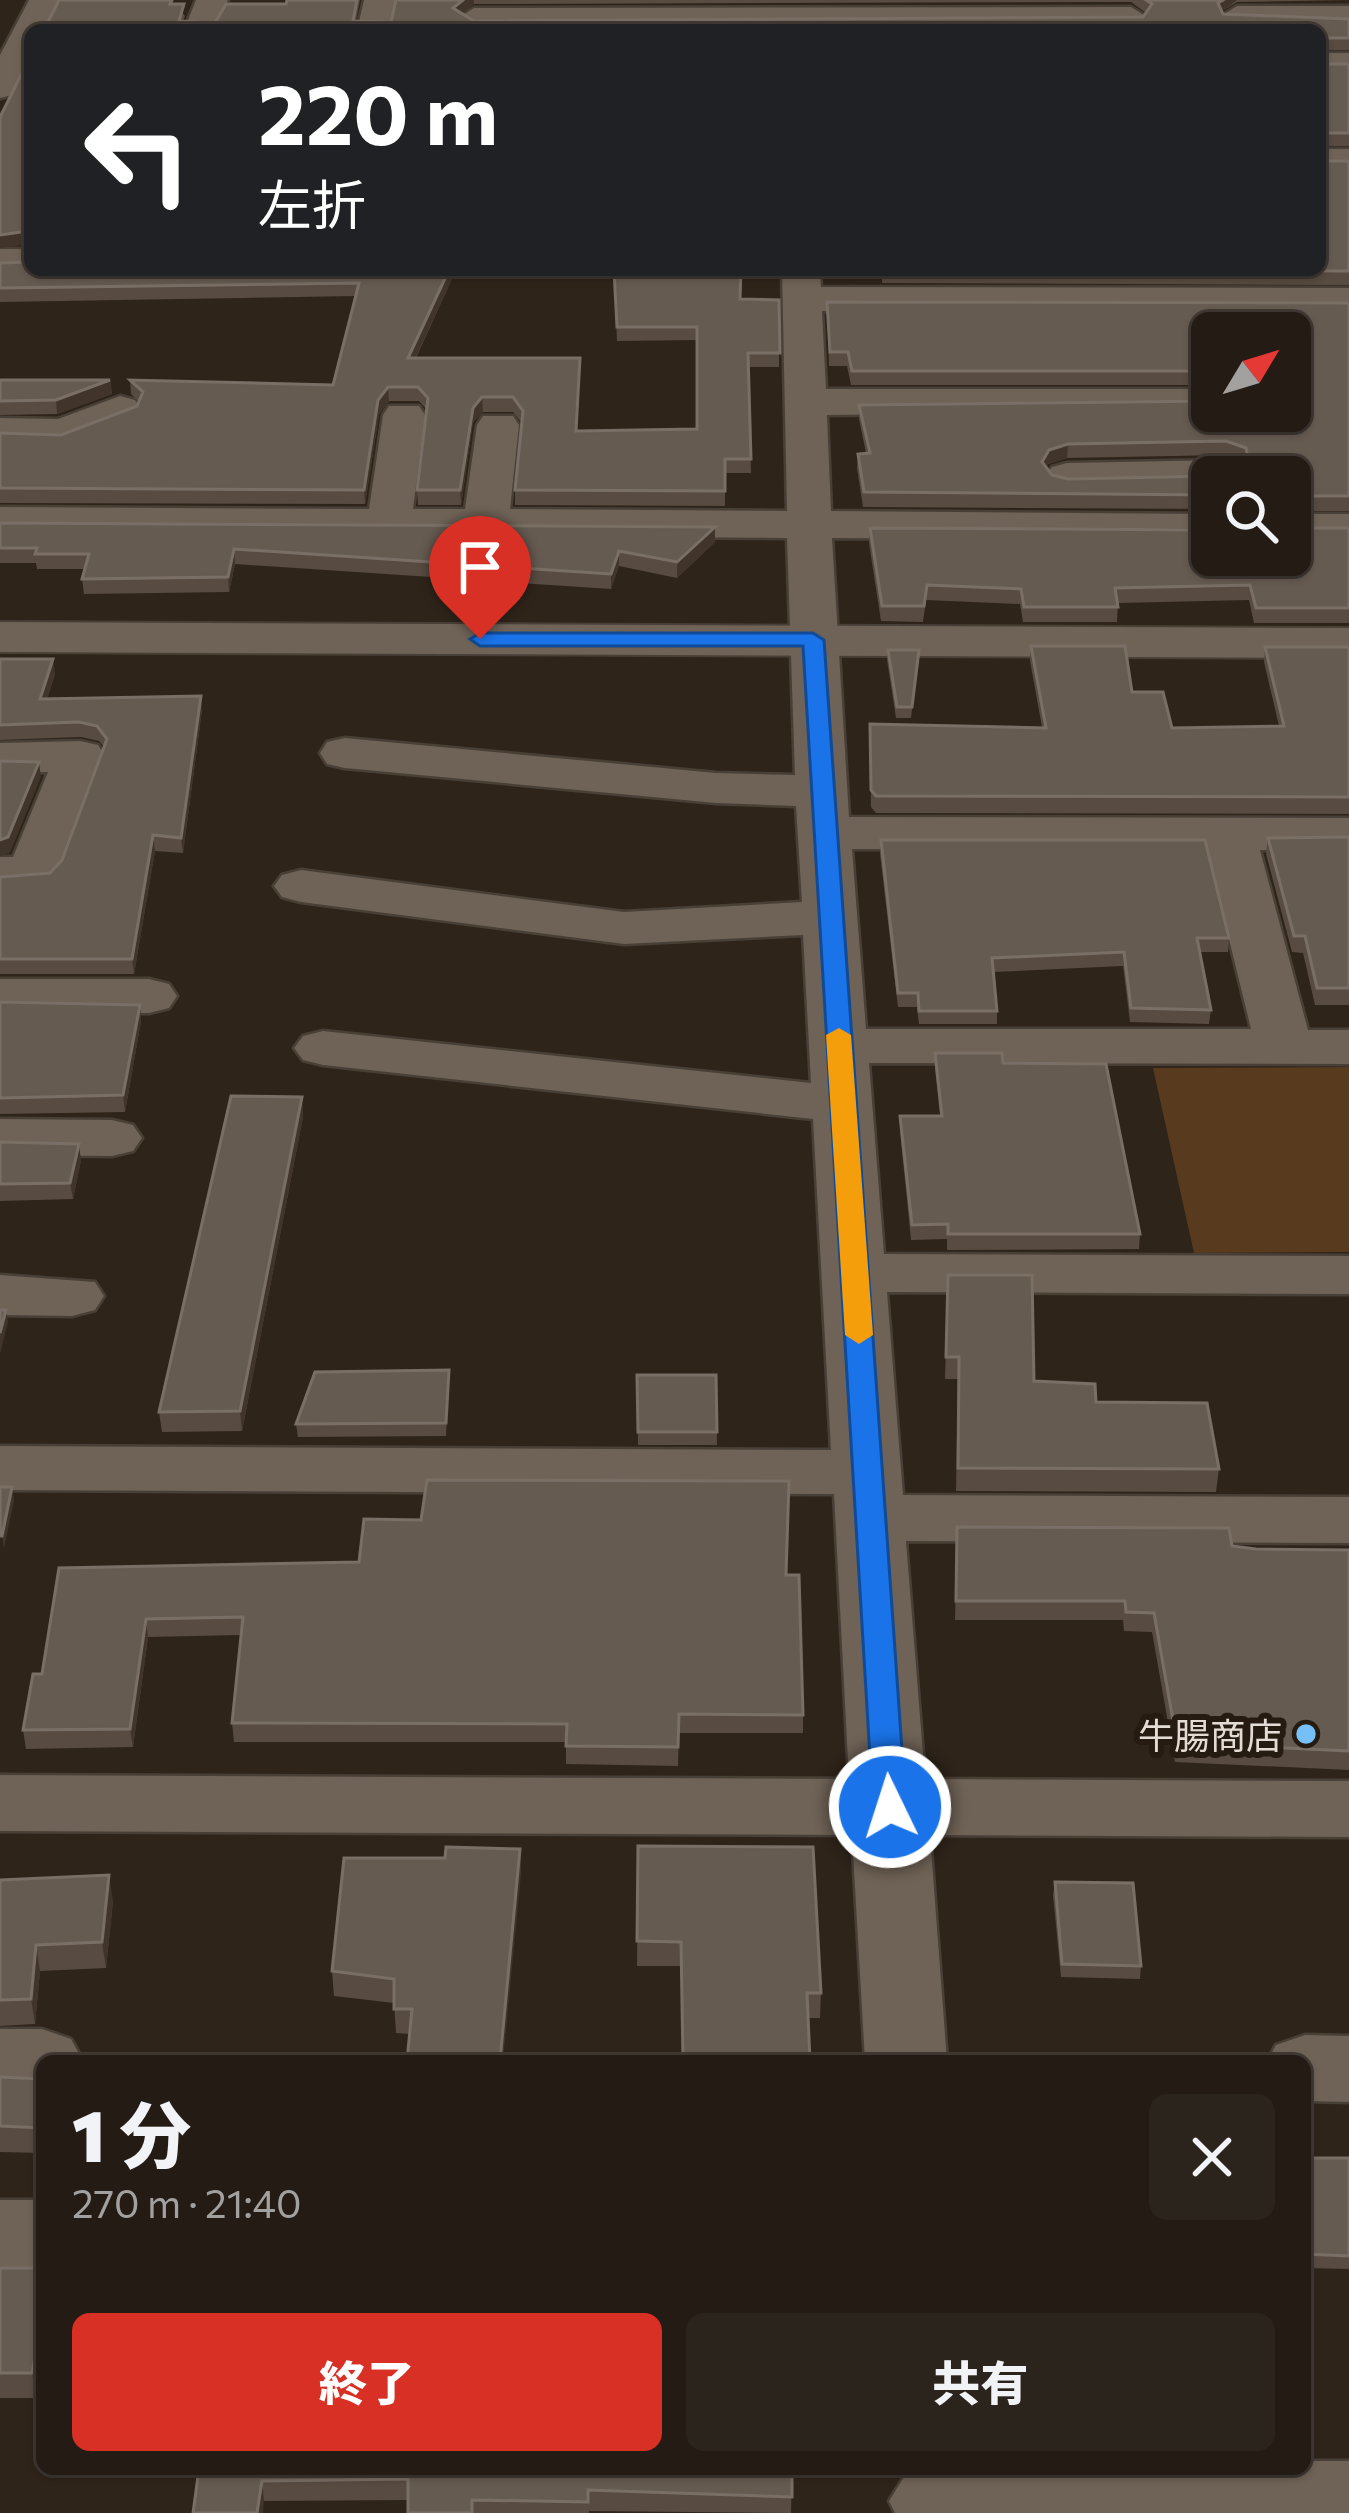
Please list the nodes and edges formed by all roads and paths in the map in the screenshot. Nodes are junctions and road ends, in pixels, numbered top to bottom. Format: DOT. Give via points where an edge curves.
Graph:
graph roads {
  1 [pos="784,15"];
  2 [pos="1236,15"];
  3 [pos="1349,16"];
  4 [pos="1131,17"];
  5 [pos="474,18"];
  6 [pos="24,41"];
  7 [pos="0,88"];
  8 [pos="801,285"];
  9 [pos="1349,300"];
  10 [pos="806,402"];
  11 [pos="1051,402"];
  12 [pos="1191,402"];
  13 [pos="120,409"];
  14 [pos="404,415"];
  15 [pos="497,425"];
  16 [pos="0,431"];
  17 [pos="1191,474"];
  18 [pos="1067,476"];
  19 [pos="0,520"];
  20 [pos="389,523"];
  21 [pos="486,523"];
  22 [pos="812,525"];
  23 [pos="1078,527"];
  24 [pos="1191,527"];
  25 [pos="1311,527"];
  26 [pos="1349,527"];
  27 [pos="0,637"];
  28 [pos="813,640"];
  29 [pos="1349,643"];
  30 [pos="345,754"];
  31 [pos="0,758"];
  32 [pos="823,812"];
  33 [pos="1230,834"];
  34 [pos="1349,834"];
  35 [pos="0,873"];
  36 [pos="301,886"];
  37 [pos="830,917"];
  38 [pos="0,996"];
  39 [pos="149,996"];
  40 [pos="1284,1047"];
  41 [pos="322,1048"];
  42 [pos="1349,1048"];
  43 [pos="841,1075"];
  44 [pos="0,1137"];
  45 [pos="112,1138"];
  46 [pos="854,1273"];
  47 [pos="1349,1275"];
  48 [pos="0,1295"];
  49 [pos="72,1296"];
  50 [pos="0,1468"];
  51 [pos="869,1495"];
  52 [pos="1349,1520"];
  53 [pos="0,1803"];
  54 [pos="890,1807"];
  55 [pos="1349,1809"];
  56 [pos="906,2055"];
  57 [pos="0,2062"];
  58 [pos="36,2062"];
  59 [pos="1311,2068"];
  60 [pos="1349,2068"];
  61 [pos="0,2236"];
  62 [pos="36,2236"];
  63 [pos="936,2494"];
  64 [pos="1349,2503"];
  1 -- 4 [label="street"];
  1 -- 5 [label="street"];
  2 -- 3 [label="street"];
  6 -- 7 [label="street"];
  8 -- 9 [label="street"];
  8 -- 10 [label="street"];
  10 -- 11 [label="street"];
  10 -- 22 [label="street"];
  11 -- 12 [label="street"];
  11 -- 18 [label="street"];
  13 -- 16 [label="street" via="63,432"];
  14 -- 20 [label="street"];
  15 -- 21 [label="street"];
  17 -- 18 [label="street"];
  18 -- 23 [label="street"];
  19 -- 20 [label="street"];
  20 -- 21 [label="street"];
  21 -- 22 [label="street"];
  22 -- 23 [label="street"];
  22 -- 28 [label="street"];
  23 -- 24 [label="street"];
  25 -- 26 [label="street"];
  27 -- 28 [label="street"];
  28 -- 29 [label="street"];
  28 -- 32 [label="street"];
  30 -- 32 [label="street" via="716,788"];
  31 -- 35 [label="street" via="80,756 33,873"];
  32 -- 33 [label="street"];
  32 -- 37 [label="street"];
  33 -- 34 [label="street"];
  33 -- 40 [label="street"];
  36 -- 37 [label="street" via="624,928"];
  37 -- 43 [label="street"];
  38 -- 39 [label="street"];
  40 -- 42 [label="street"];
  40 -- 43 [label="street"];
  41 -- 43 [label="street"];
  43 -- 46 [label="street"];
  44 -- 45 [label="street"];
  46 -- 47 [label="street"];
  46 -- 51 [label="street"];
  48 -- 49 [label="street"];
  50 -- 51 [label="street"];
  51 -- 52 [label="street"];
  51 -- 54 [label="street"];
  53 -- 54 [label="street"];
  54 -- 55 [label="street"];
  54 -- 56 [label="street"];
  57 -- 58 [label="street"];
  59 -- 60 [label="street"];
  61 -- 62 [label="street"];
  63 -- 64 [label="street"];
}
